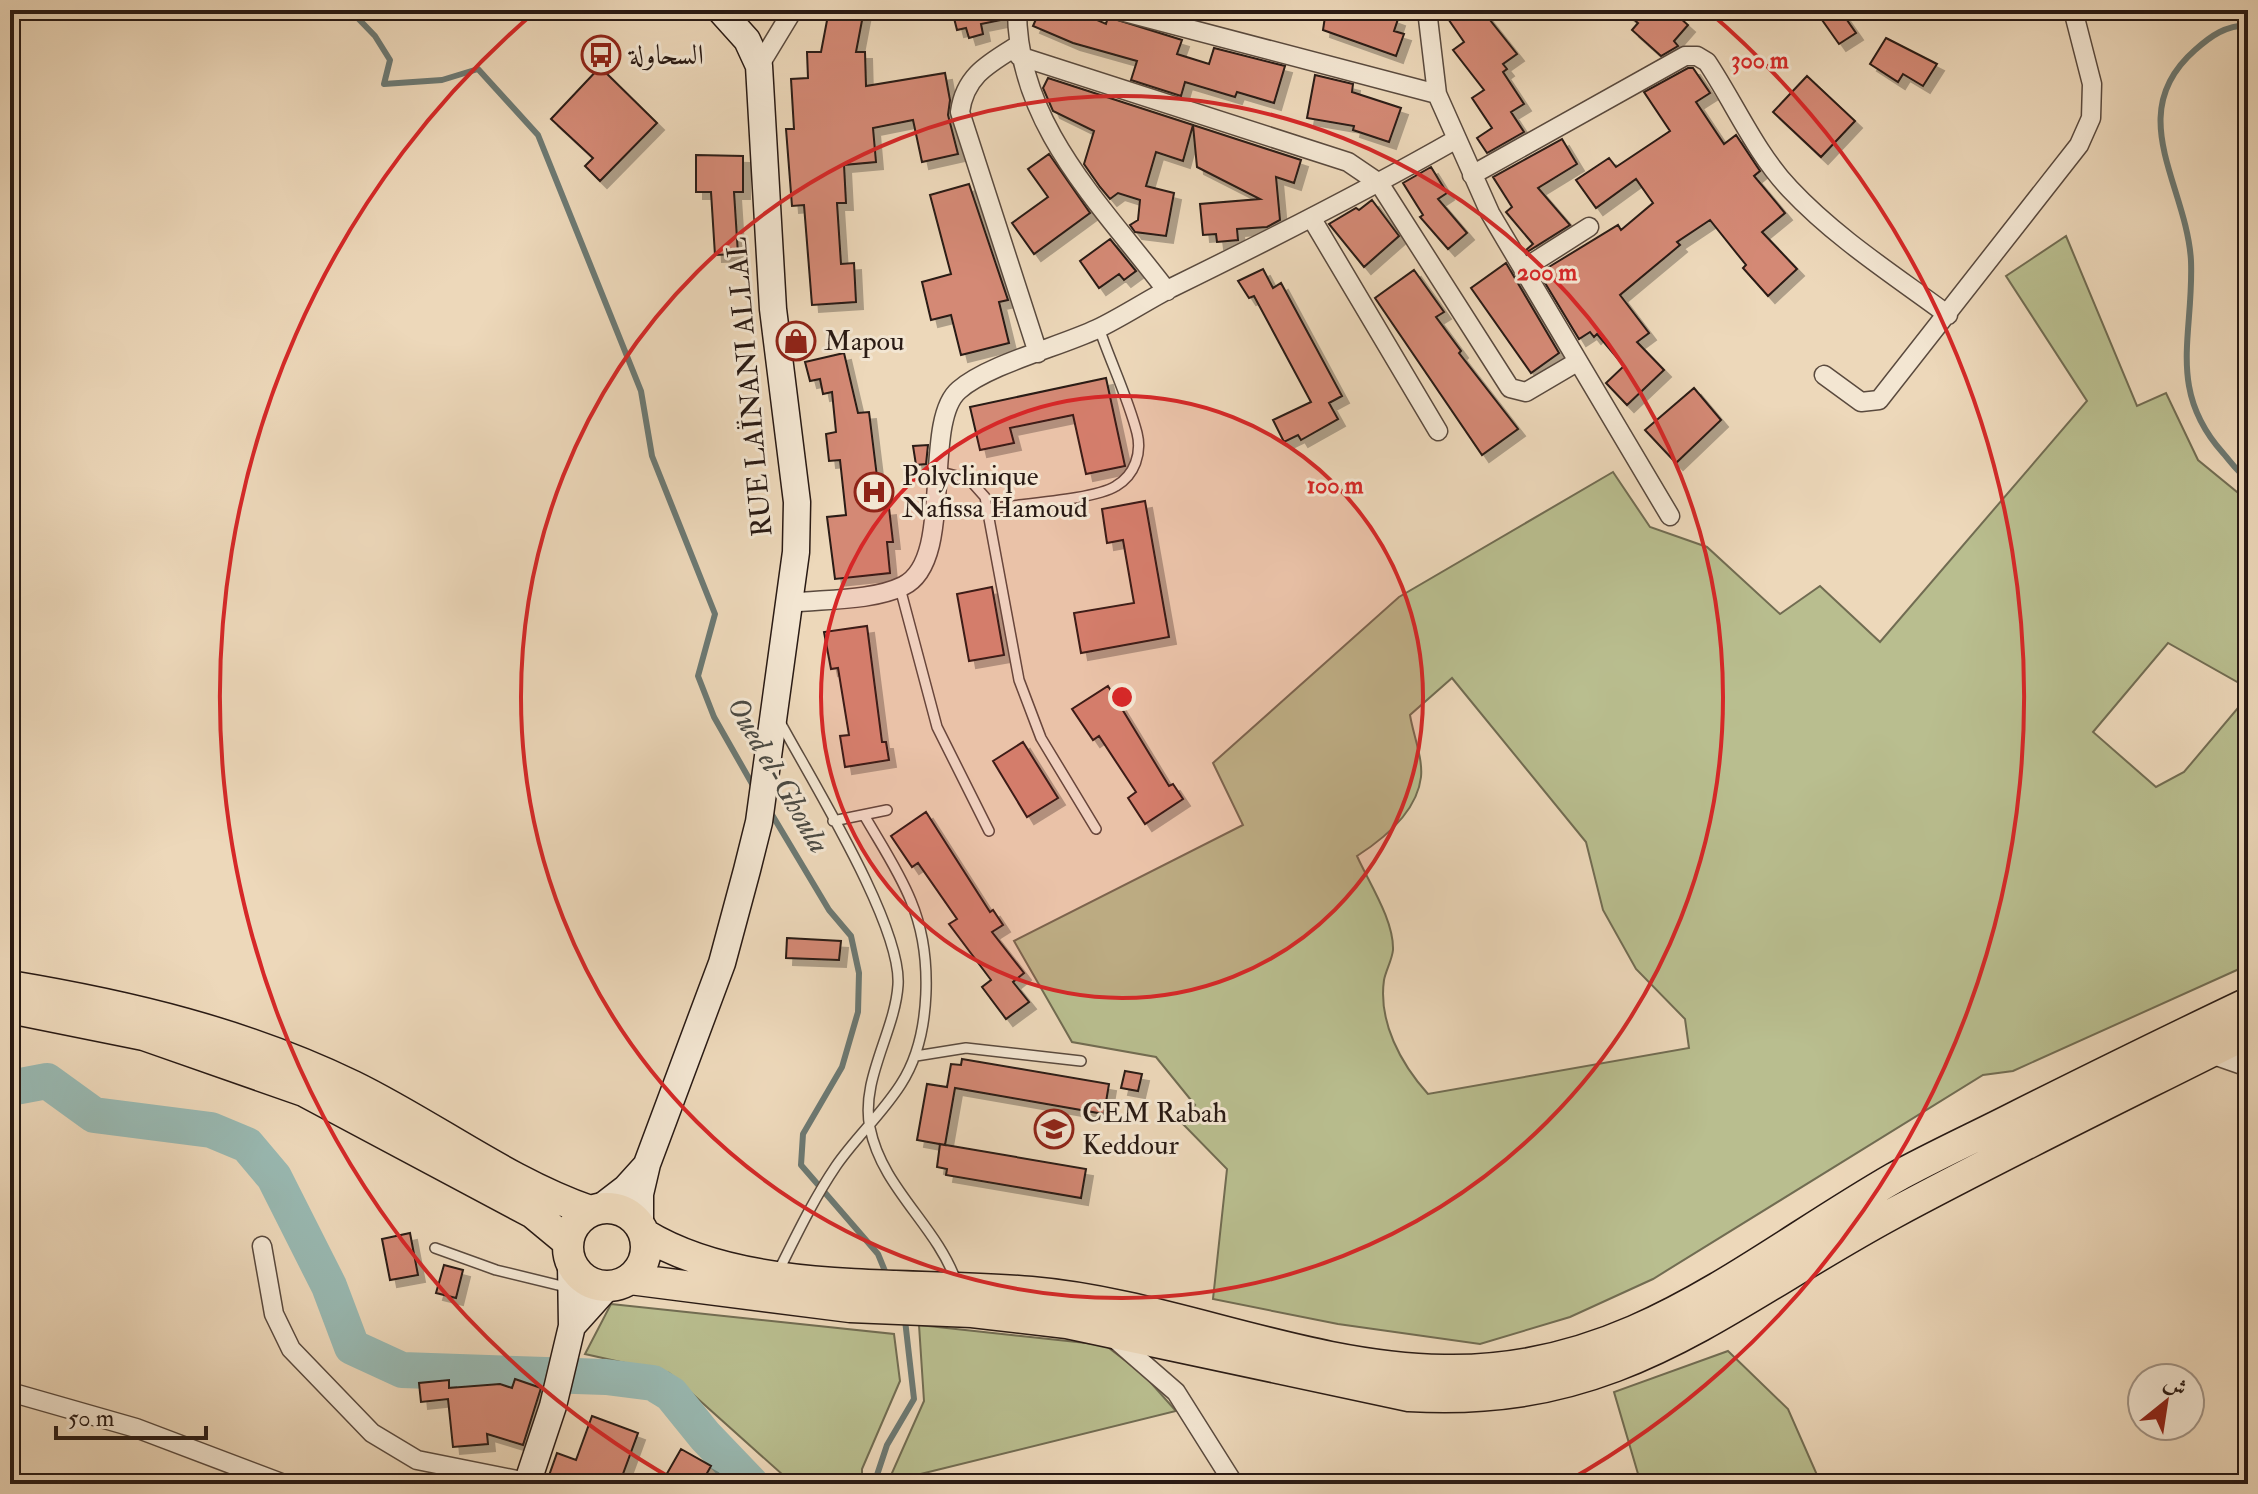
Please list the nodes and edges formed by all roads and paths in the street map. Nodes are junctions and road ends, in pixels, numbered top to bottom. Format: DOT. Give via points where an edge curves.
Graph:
graph roads {
  1 [pos="720,10"];
  2 [pos="793,10"];
  3 [pos="1017,10"];
  4 [pos="1117,10"];
  5 [pos="1427,10"];
  6 [pos="2073,10"];
  7 [pos="1018,51"];
  8 [pos="759,66"];
  9 [pos="1437,94"];
  10 [pos="1455,140"];
  11 [pos="1472,175"];
  12 [pos="1379,183"];
  13 [pos="1312,219"];
  14 [pos="1589,227"];
  15 [pos="1523,269"];
  16 [pos="1167,291"];
  17 [pos="1948,315"];
  18 [pos="1099,328"];
  19 [pos="1038,353"];
  20 [pos="1577,362"];
  21 [pos="1824,375"];
  22 [pos="1438,431"];
  23 [pos="941,472"];
  24 [pos="989,509"];
  25 [pos="1670,516"];
  26 [pos="900,588"];
  27 [pos="790,603"];
  28 [pos="773,708"];
  29 [pos="887,810"];
  30 [pos="864,815"];
  31 [pos="833,821"];
  32 [pos="1096,829"];
  33 [pos="989,831"];
  34 [pos="10,986"];
  35 [pos="2248,1003"];
  36 [pos="10,1008"];
  37 [pos="2248,1033"];
  38 [pos="2208,1053"];
  39 [pos="916,1056"];
  40 [pos="1081,1061"];
  41 [pos="2248,1067"];
  42 [pos="869,1126"];
  43 [pos="647,1164"];
  44 [pos="595,1209"];
  45 [pos="642,1229"];
  46 [pos="262,1246"];
  47 [pos="435,1248"];
  48 [pos="571,1265"];
  49 [pos="776,1275"];
  50 [pos="619,1283"];
  51 [pos="852,1295"];
  52 [pos="939,1295"];
  53 [pos="572,1326"];
  54 [pos="1103,1330"];
  55 [pos="10,1392"];
  56 [pos="527,1483"];
  57 [pos="284,1484"];
  58 [pos="1234,1484"];
  1 -- 8 [label="main road, RUE LAÏNANI ALLAL" via="747,40"];
  2 -- 8 [label="street"];
  3 -- 7 [label="street"];
  4 -- 9 [label="street"];
  5 -- 9 [label="street"];
  6 -- 17 [label="street" via="2092,84 2091,118 2060,173"];
  7 -- 12 [label="street" via="1320,151"];
  7 -- 16 [label="street" via="1047,132"];
  7 -- 19 [label="street" via="983,67 969,81 960,112"];
  8 -- 27 [label="main road, RUE LAÏNANI ALLAL" via="773,309 797,502"];
  9 -- 10 [label="street"];
  10 -- 11 [label="street"];
  10 -- 12 [label="street"];
  11 -- 15 [label="street"];
  11 -- 17 [label="street" via="1685,56 1697,56 1707,62 1761,152 1790,189 1836,231"];
  12 -- 13 [label="street"];
  12 -- 20 [label="street" via="1510,388 1526,392"];
  13 -- 16 [label="street"];
  13 -- 22 [label="street"];
  14 -- 15 [label="street"];
  15 -- 20 [label="street"];
  16 -- 18 [label="street"];
  17 -- 21 [label="street" via="1879,400 1861,402"];
  18 -- 19 [label="street"];
  18 -- 24 [label="lane" via="1138,435 1139,455 1131,474 1115,487 1095,493"];
  19 -- 23 [label="street" via="978,378 949,401 941,421"];
  20 -- 25 [label="street"];
  23 -- 24 [label="lane" via="978,486"];
  23 -- 26 [label="street" via="924,560 911,582"];
  24 -- 32 [label="lane" via="1019,680 1041,738"];
  26 -- 27 [label="street"];
  26 -- 33 [label="lane" via="937,727"];
  27 -- 28 [label="main road, RUE LAÏNANI ALLAL"];
  28 -- 31 [label="lane"];
  28 -- 43 [label="main road, RUE LAÏNANI ALLAL" via="759,822 722,963"];
  29 -- 30 [label="lane"];
  30 -- 31 [label="lane"];
  30 -- 39 [label="lane" via="912,902 922,942 923,1006"];
  31 -- 42 [label="lane" via="883,919 897,967 896,1005 879,1059"];
  34 -- 44 [label="highway" via="151,1012 255,1044 354,1087 536,1187"];
  35 -- 52 [label="highway" via="1896,1177 1664,1318 1631,1335 1559,1358 1484,1369 1409,1369 1032,1292"];
  36 -- 48 [label="highway" via="144,1035 304,1091 533,1213"];
  37 -- 38 [label="highway"];
  38 -- 41 [label="street"];
  38 -- 54 [label="highway" via="1874,1224 1680,1340 1566,1384 1488,1397 1409,1396"];
  39 -- 40 [label="lane" via="966,1048"];
  39 -- 42 [label="lane"];
  42 -- 49 [label="lane" via="813,1201"];
  42 -- 52 [label="lane" via="889,1176 941,1247"];
  43 -- 44 [label="main road" via="626,1188"];
  43 -- 45 [label="main road" via="640,1194"];
  44 -- 45 [label="highway" via="623,1211"];
  44 -- 48 [label="highway" via="575,1223"];
  45 -- 49 [label="highway" via="695,1259"];
  45 -- 50 [label="highway" via="643,1264"];
  46 -- 56 [label="street" via="274,1314 291,1349 372,1433 425,1462"];
  47 -- 48 [label="lane" via="496,1270"];
  48 -- 50 [label="highway" via="587,1280"];
  48 -- 53 [label="main road"];
  49 -- 51 [label="highway"];
  50 -- 51 [label="highway"];
  50 -- 53 [label="main road"];
  51 -- 52 [label="highway"];
  52 -- 54 [label="highway"];
  53 -- 56 [label="main road"];
  54 -- 58 [label="street" via="1176,1392"];
  55 -- 57 [label="street" via="136,1428"];
}
